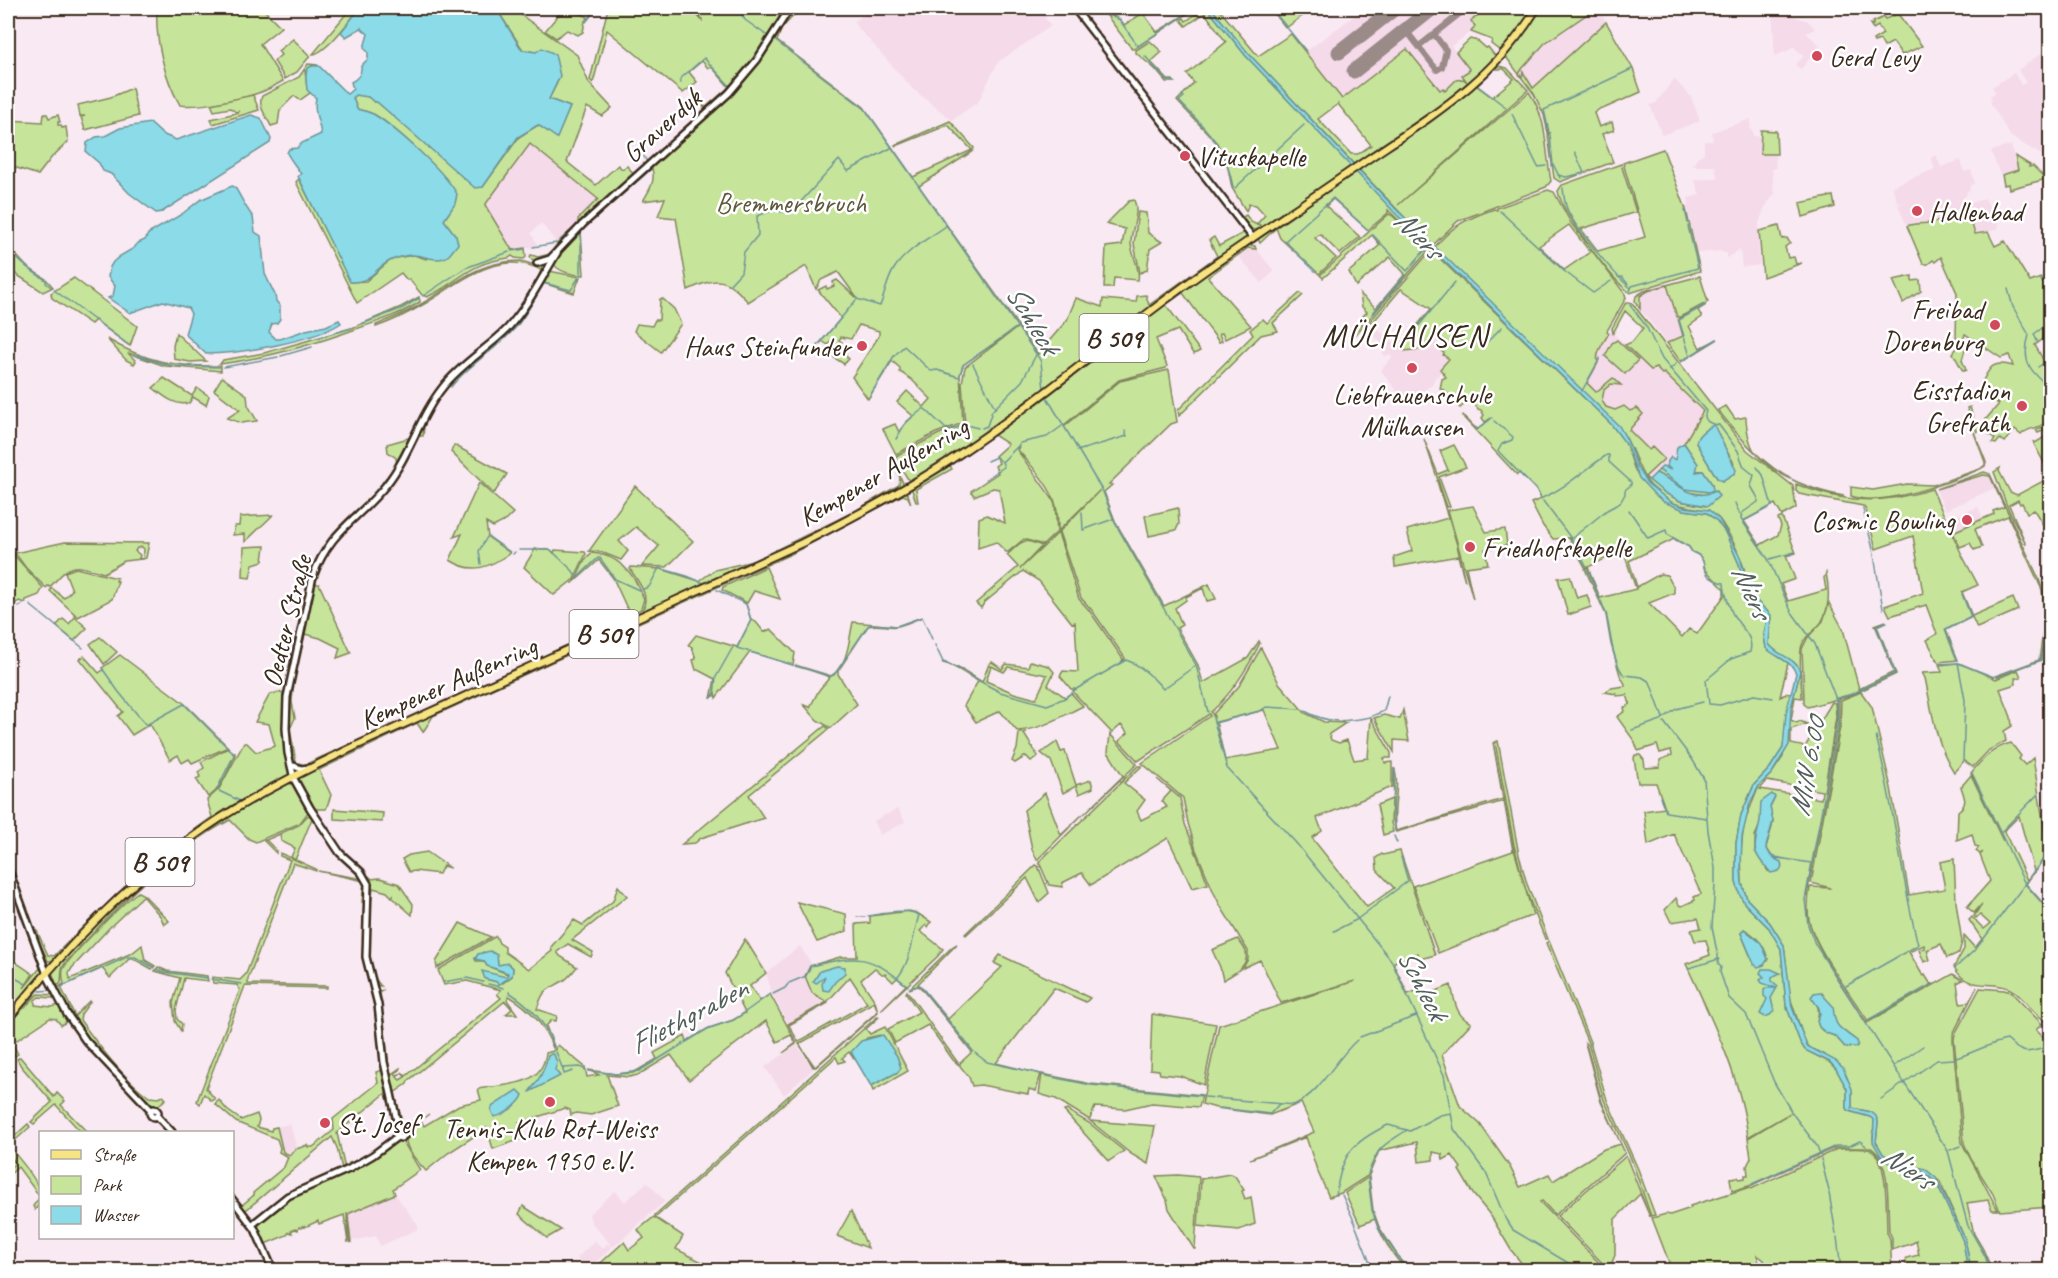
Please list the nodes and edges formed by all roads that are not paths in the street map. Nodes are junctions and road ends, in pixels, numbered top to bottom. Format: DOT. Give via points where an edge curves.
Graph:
graph roads {
  1 [pos="790,8"];
  2 [pos="1074,8"];
  3 [pos="1537,8"];
  4 [pos="1248,231"];
  5 [pos="1263,231"];
  6 [pos="1253,238"];
  7 [pos="557,253"];
  8 [pos="537,263"];
  9 [pos="287,742"];
  10 [pos="294,766"];
  11 [pos="310,768"];
  12 [pos="295,776"];
  13 [pos="279,784"];
  14 [pos="296,784"];
  15 [pos="304,796"];
  16 [pos="8,868"];
  17 [pos="33,934"];
  18 [pos="58,960"];
  19 [pos="46,961"];
  20 [pos="48,971"];
  21 [pos="50,981"];
  22 [pos="38,982"];
  23 [pos="59,997"];
  24 [pos="8,1018"];
  25 [pos="171,1131"];
  26 [pos="234,1201"];
  27 [pos="253,1224"];
  28 [pos="273,1270"];
  1 -- 7 [label="main road, Graverdyk" via="729,93"];
  2 -- 4 [label="main road"];
  3 -- 5 [label="main road, B 509" via="1504,54 1456,100"];
  4 -- 5 [label="main road"];
  4 -- 6 [label="main road"];
  5 -- 6 [label="main road, B 509"];
  6 -- 11 [label="main road, Kempener Außenring / B 509" via="957,456 893,495 740,573"];
  7 -- 8 [label="main road"];
  7 -- 9 [label="main road, Oedter Straße" via="511,324 443,387 393,476 341,529 320,558 311,582 288,690"];
  9 -- 10 [label="main road, Oedter Straße"];
  9 -- 12 [label="main road, Oedter Straße"];
  10 -- 11 [label="main road"];
  10 -- 12 [label="main road, Oedter Straße"];
  11 -- 12 [label="main road, Kempener Außenring / B 509"];
  12 -- 13 [label="main road, Kempener Außenring / B 509"];
  12 -- 14 [label="main road, Oedter Straße"];
  12 -- 15 [label="main road, Oedter Straße"];
  13 -- 14 [label="main road"];
  13 -- 18 [label="main road, Kempener Außenring / B 509" via="217,820 163,860"];
  14 -- 15 [label="main road, Oedter Straße"];
  15 -- 27 [label="main road, Oedter Straße" via="339,853 361,872 368,886 365,951 399,1130 397,1137 373,1155 288,1196"];
  16 -- 17 [label="main road"];
  17 -- 19 [label="main road"];
  17 -- 20 [label="main road"];
  18 -- 19 [label="main road"];
  18 -- 20 [label="main road, Kempener Außenring / B 509"];
  19 -- 20 [label="main road"];
  20 -- 21 [label="main road"];
  20 -- 22 [label="main road, Kempener Außenring / B 509"];
  20 -- 23 [label="main road"];
  21 -- 22 [label="main road"];
  21 -- 23 [label="main road"];
  22 -- 24 [label="main road, Kempener Außenring / B 509"];
  23 -- 25 [label="main road" via="82,1036 151,1110 151,1116 157,1116"];
  26 -- 27 [label="main road"];
  27 -- 28 [label="main road"];
}
